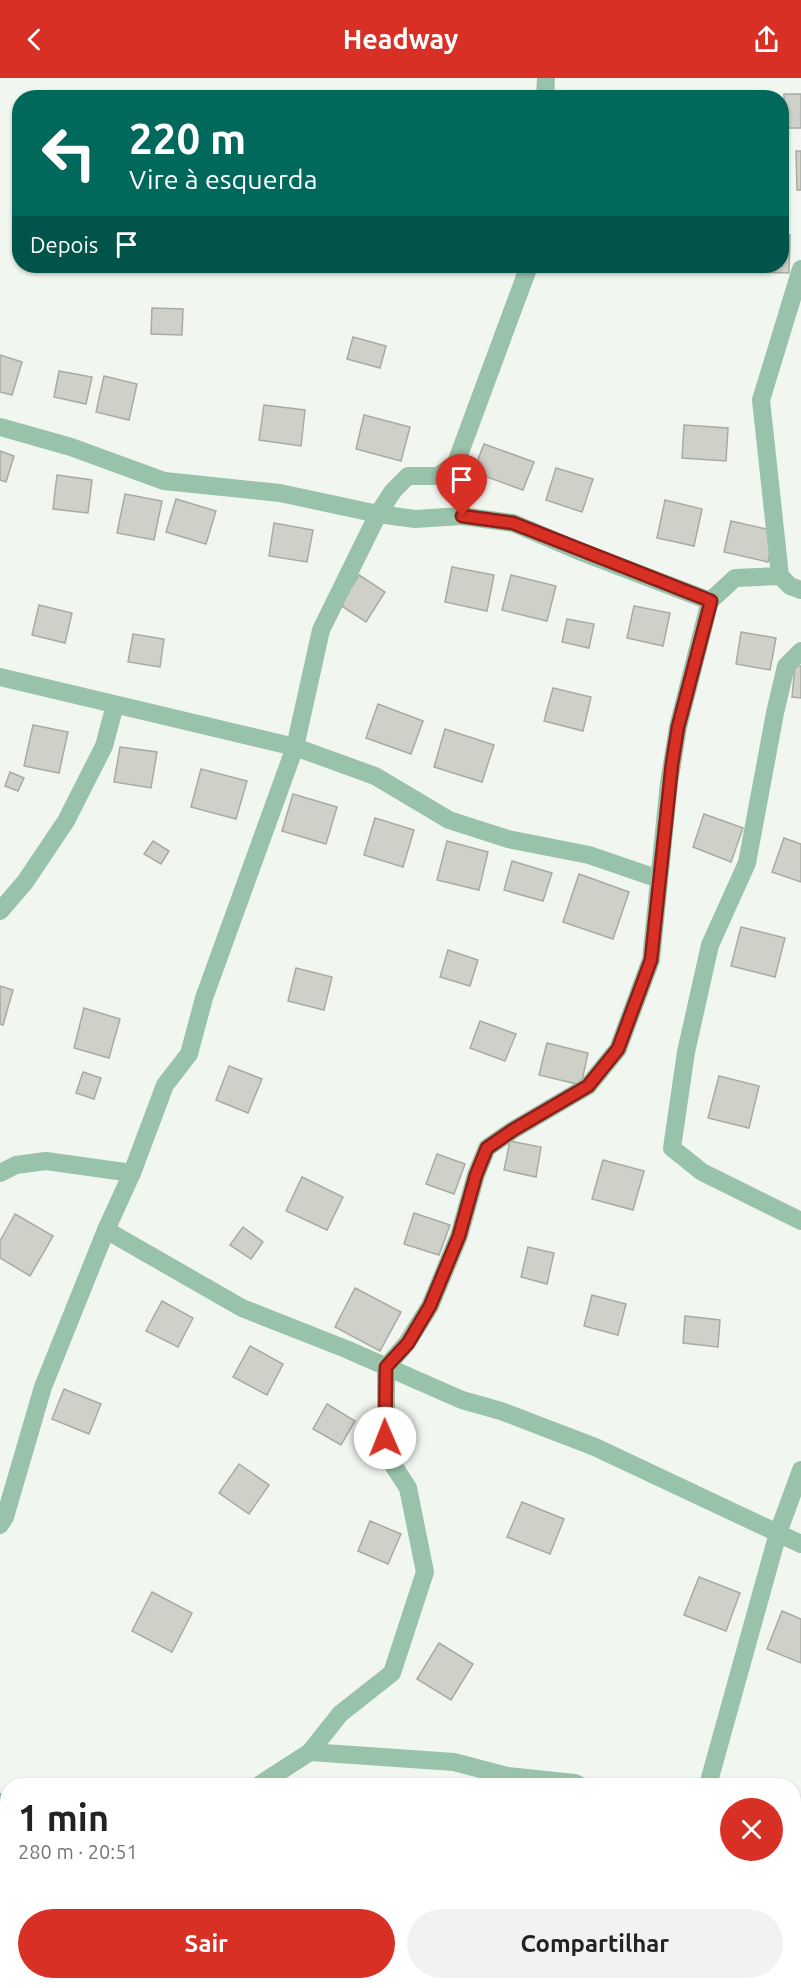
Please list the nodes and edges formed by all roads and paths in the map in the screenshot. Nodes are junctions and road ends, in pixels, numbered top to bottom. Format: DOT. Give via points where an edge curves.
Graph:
graph roads {
  1 [pos="801,269"];
  2 [pos="526,273"];
  3 [pos="0,427"];
  4 [pos="378,514"];
  5 [pos="780,576"];
  6 [pos="801,590"];
  7 [pos="711,601"];
  8 [pos="801,651"];
  9 [pos="0,677"];
  10 [pos="116,705"];
  11 [pos="295,747"];
  12 [pos="659,879"];
  13 [pos="0,911"];
  14 [pos="0,1173"];
  15 [pos="132,1173"];
  16 [pos="801,1221"];
  17 [pos="106,1230"];
  18 [pos="386,1367"];
  19 [pos="801,1470"];
  20 [pos="0,1525"];
  21 [pos="778,1533"];
  22 [pos="801,1544"];
  23 [pos="310,1752"];
  24 [pos="270,1778"];
  25 [pos="496,1778"];
  26 [pos="710,1778"];
  1 -- 5 [label="street" via="761,400"];
  2 -- 4 [label="street" via="456,463 438,476 408,476 393,490"];
  3 -- 4 [label="street" via="71,447 164,481 280,493"];
  4 -- 7 [label="street" via="415,519 462,516 513,523"];
  4 -- 11 [label="street" via="321,630"];
  5 -- 6 [label="street"];
  5 -- 7 [label="street" via="735,578"];
  7 -- 12 [label="street" via="678,727"];
  8 -- 16 [label="street" via="786,666 747,863 710,945 686,1052 672,1148 702,1172"];
  9 -- 10 [label="street"];
  10 -- 11 [label="street"];
  10 -- 13 [label="street" via="104,746 66,821 25,882"];
  11 -- 12 [label="street" via="375,776 449,820 508,839 590,855"];
  11 -- 15 [label="street" via="204,998 189,1054 165,1085"];
  12 -- 18 [label="street" via="651,960 618,1049 588,1086 487,1148 459,1236 430,1306 408,1343"];
  14 -- 15 [label="street" via="16,1165 46,1161"];
  15 -- 17 [label="street"];
  17 -- 18 [label="street" via="242,1308"];
  17 -- 20 [label="street" via="43,1387"];
  18 -- 21 [label="street" via="462,1400 595,1447"];
  18 -- 23 [label="street" via="386,1454 408,1488 425,1572 392,1672 340,1714"];
  19 -- 21 [label="street"];
  21 -- 22 [label="street"];
  21 -- 26 [label="street"];
  23 -- 24 [label="street"];
  23 -- 25 [label="street" via="454,1762"];
}
